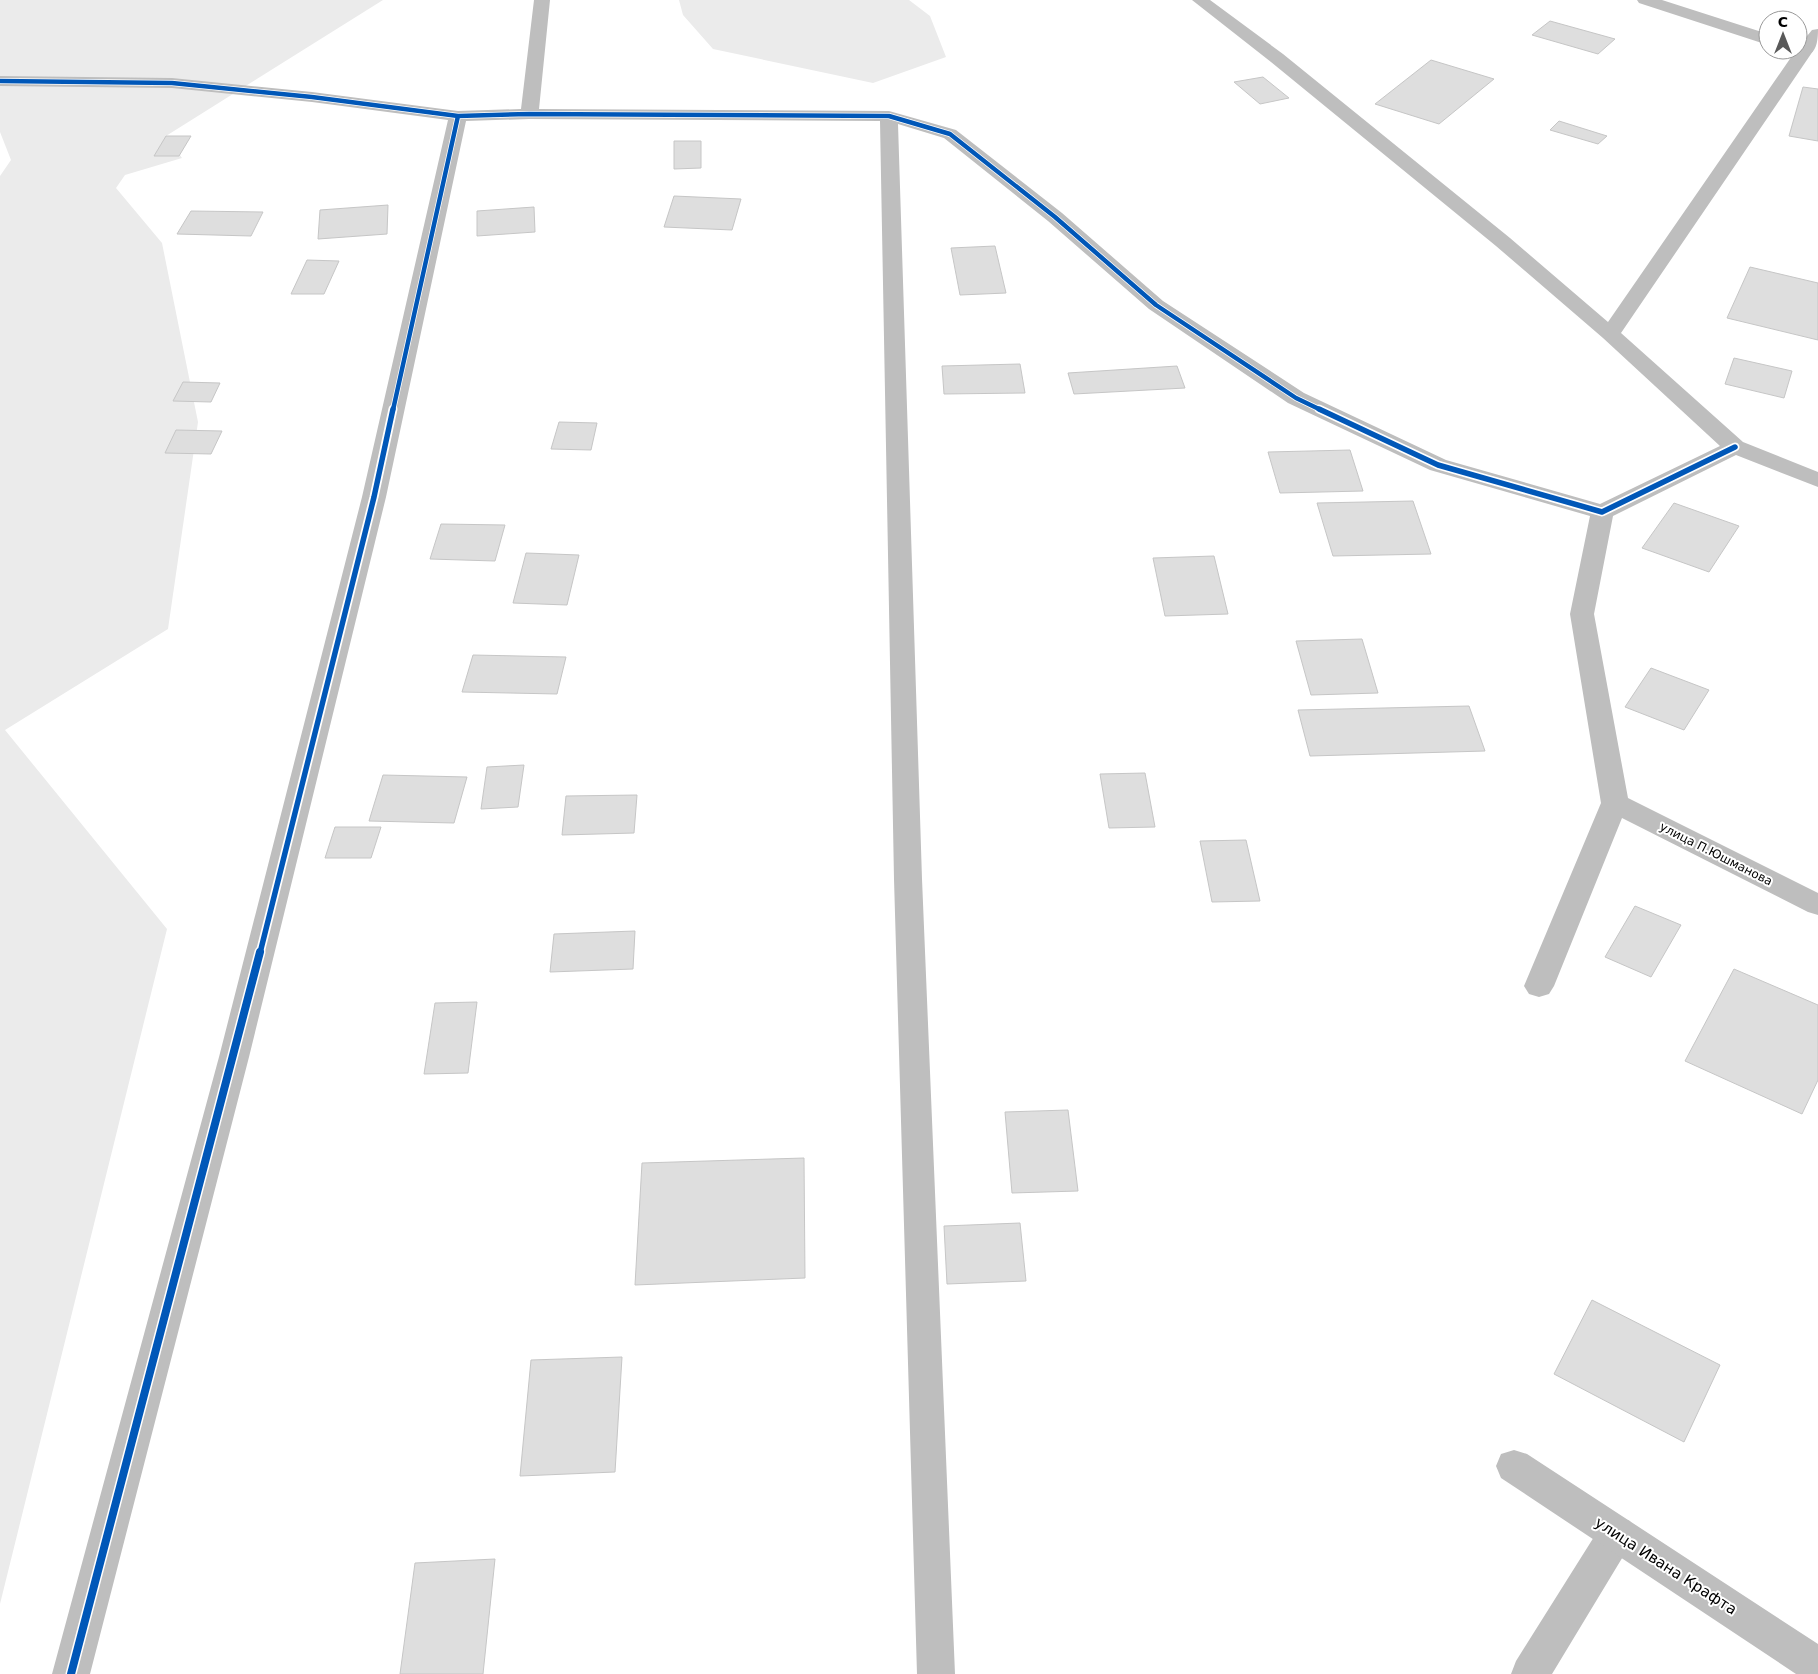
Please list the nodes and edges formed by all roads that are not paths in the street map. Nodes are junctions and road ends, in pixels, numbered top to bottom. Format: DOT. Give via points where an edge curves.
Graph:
graph roads {
  1 [pos="542,0"];
  2 [pos="1200,0"];
  3 [pos="1645,0"];
  4 [pos="1818,34"];
  5 [pos="1758,37"];
  6 [pos="1808,43"];
  7 [pos="1794,60"];
  8 [pos="0,81"];
  9 [pos="529,114"];
  10 [pos="458,116"];
  11 [pos="889,116"];
  12 [pos="1610,334"];
  13 [pos="1736,447"];
  14 [pos="1818,480"];
  15 [pos="1602,512"];
  16 [pos="1615,803"];
  17 [pos="1818,905"];
  18 [pos="1540,986"];
  19 [pos="1514,1466"];
  20 [pos="1617,1533"];
  21 [pos="1818,1666"];
  22 [pos="71,1674"];
  23 [pos="936,1674"];
  24 [pos="1530,1674"];
  1 -- 9 [label="street"];
  2 -- 12 [label="street" via="1292,70"];
  3 -- 5 [label="street"];
  4 -- 6 [label="street"];
  7 -- 12 [label="street"];
  8 -- 10 [label="street" via="172,83"];
  9 -- 10 [label="street"];
  9 -- 11 [label="street"];
  10 -- 22 [label="street" via="374,497 234,1057"];
  11 -- 15 [label="street" via="950,134 1055,217 1156,305 1296,398 1438,465"];
  11 -- 23 [label="street" via="908,879"];
  12 -- 13 [label="street"];
  13 -- 14 [label="street"];
  13 -- 15 [label="street"];
  15 -- 16 [label="street" via="1582,614"];
  16 -- 17 [label="street, улица П.Юшманова"];
  16 -- 18 [label="street"];
  19 -- 20 [label="street, улица Ивана Крафта"];
  20 -- 21 [label="street, улица Ивана Крафта"];
  20 -- 24 [label="street"];
}
